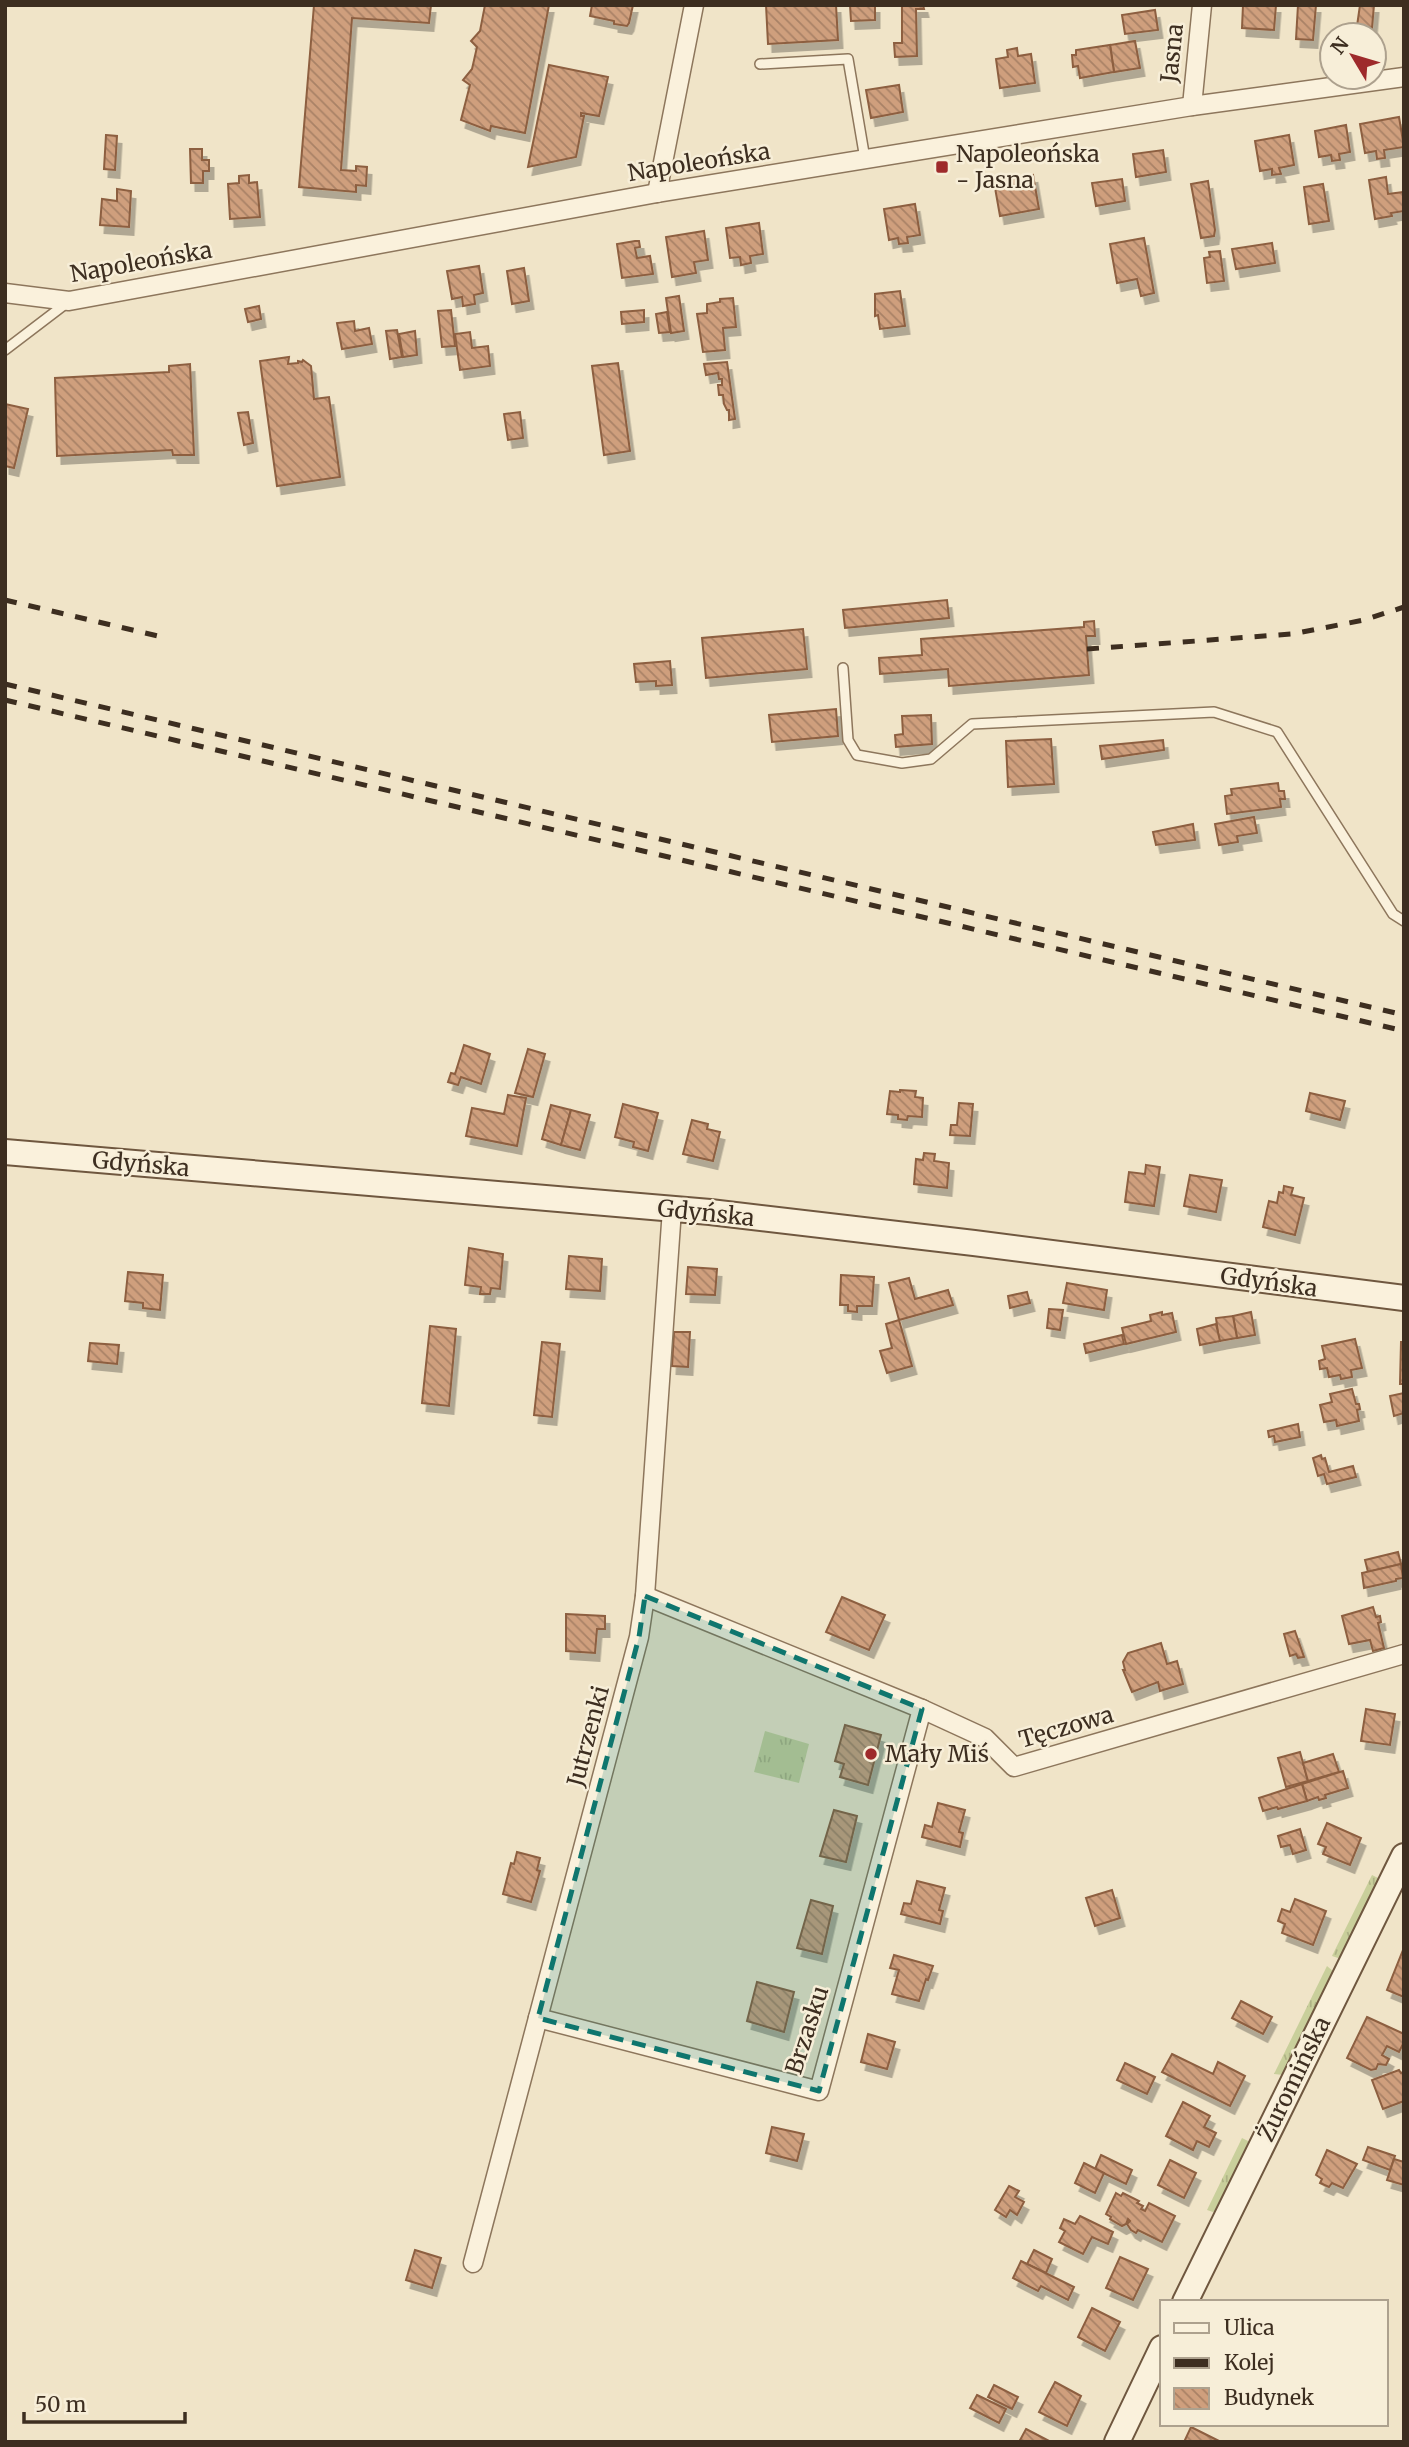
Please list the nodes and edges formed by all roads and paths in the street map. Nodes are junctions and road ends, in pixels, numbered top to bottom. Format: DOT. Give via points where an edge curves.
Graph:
graph roads {
  1 [pos="694,5"];
  2 [pos="1202,5"];
  3 [pos="760,64"];
  4 [pos="1404,77"];
  5 [pos="1192,106"];
  6 [pos="865,159"];
  7 [pos="657,193"];
  8 [pos="5,293"];
  9 [pos="69,300"];
  10 [pos="5,350"];
  11 [pos="843,668"];
  12 [pos="1404,921"];
  13 [pos="5,1152"];
  14 [pos="671,1209"];
  15 [pos="1404,1298"];
  16 [pos="645,1596"];
  17 [pos="1404,1654"];
  18 [pos="922,1709"];
  19 [pos="1404,1856"];
  20 [pos="538,2018"];
  21 [pos="473,2263"];
  22 [pos="1186,2300"];
  23 [pos="1160,2352"];
  24 [pos="1117,2442"];
  1 -- 7 [label="street"];
  2 -- 5 [label="street, Jasna"];
  3 -- 6 [label="lane" via="848,59"];
  4 -- 5 [label="street, Napoleońska"];
  5 -- 6 [label="street, Napoleońska"];
  6 -- 7 [label="street, Napoleońska"];
  7 -- 9 [label="street, Napoleońska"];
  8 -- 9 [label="street, Napoleońska"];
  9 -- 10 [label="lane"];
  11 -- 12 [label="lane" via="852,748 857,755 902,763 931,759 972,724 1214,712 1277,732 1393,914"];
  13 -- 14 [label="main road, Gdyńska"];
  14 -- 15 [label="main road, Gdyńska"];
  14 -- 16 [label="street, Jutrzenki"];
  16 -- 18 [label="street, Tęczowa"];
  16 -- 20 [label="street, Jutrzenki" via="639,1637"];
  17 -- 18 [label="street, Tęczowa" via="1014,1767 985,1738"];
  18 -- 20 [label="street, Brzasku" via="819,2091"];
  19 -- 22 [label="main road, Żuromińska"];
  20 -- 21 [label="street, Jutrzenki"];
  23 -- 24 [label="main road"];
}
